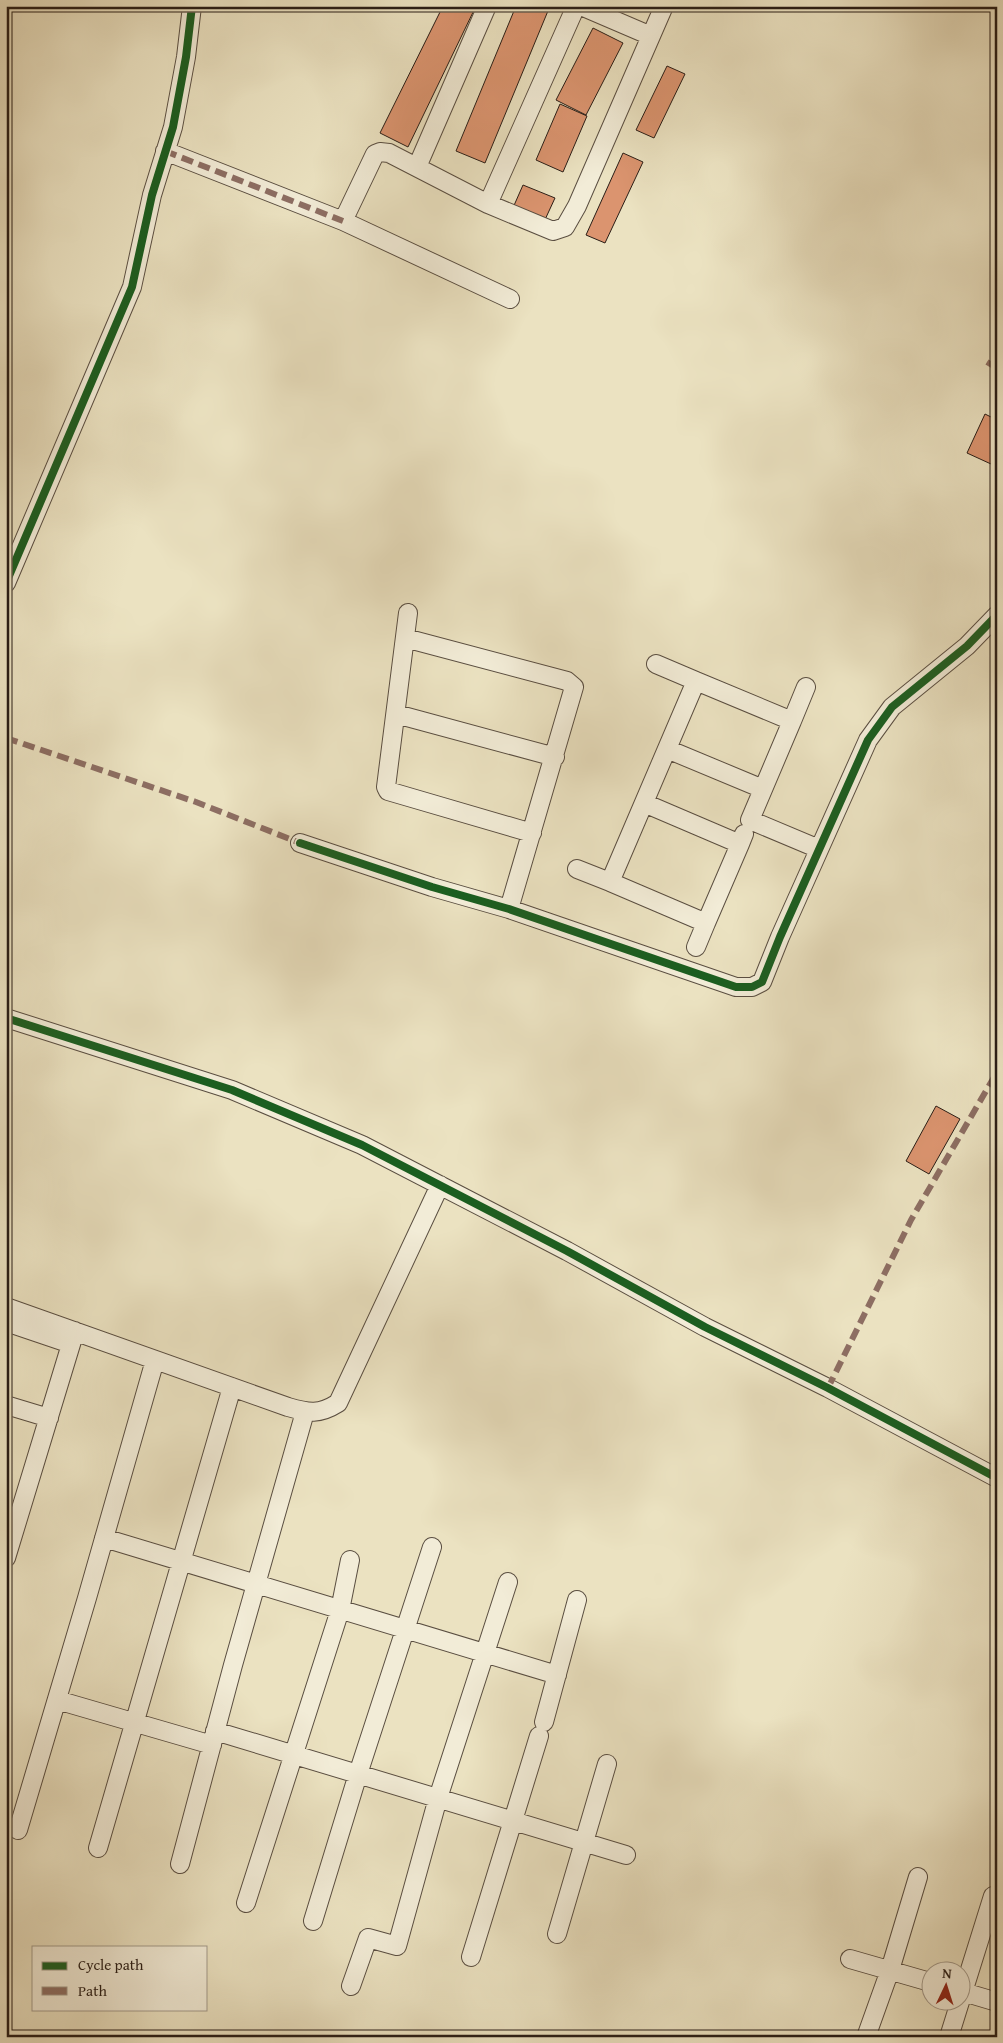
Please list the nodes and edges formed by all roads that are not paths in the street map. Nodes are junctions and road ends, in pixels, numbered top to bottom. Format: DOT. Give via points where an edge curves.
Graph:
graph roads {
  1 [pos="192,6"];
  2 [pos="487,6"];
  3 [pos="576,6"];
  4 [pos="581,6"];
  5 [pos="664,6"];
  6 [pos="651,36"];
  7 [pos="165,151"];
  8 [pos="417,167"];
  9 [pos="488,204"];
  10 [pos="343,221"];
  11 [pos="510,299"];
  12 [pos="6,583"];
  13 [pos="408,613"];
  14 [pos="997,615"];
  15 [pos="405,638"];
  16 [pos="656,664"];
  17 [pos="696,681"];
  18 [pos="806,687"];
  19 [pos="396,714"];
  20 [pos="792,721"];
  21 [pos="667,748"];
  22 [pos="555,757"];
  23 [pos="763,789"];
  24 [pos="644,803"];
  25 [pos="750,820"];
  26 [pos="532,833"];
  27 [pos="300,843"];
  28 [pos="740,844"];
  29 [pos="819,849"];
  30 [pos="577,869"];
  31 [pos="610,882"];
  32 [pos="509,908"];
  33 [pos="706,923"];
  34 [pos="696,947"];
  35 [pos="6,1018"];
  36 [pos="440,1186"];
  37 [pos="6,1307"];
  38 [pos="6,1322"];
  39 [pos="73,1338"];
  40 [pos="155,1360"];
  41 [pos="232,1387"];
  42 [pos="6,1405"];
  43 [pos="305,1412"];
  44 [pos="49,1418"];
  45 [pos="997,1478"];
  46 [pos="104,1538"];
  47 [pos="432,1548"];
  48 [pos="6,1558"];
  49 [pos="350,1560"];
  50 [pos="181,1562"];
  51 [pos="508,1582"];
  52 [pos="256,1585"];
  53 [pos="577,1600"];
  54 [pos="340,1610"];
  55 [pos="406,1630"];
  56 [pos="485,1653"];
  57 [pos="557,1675"];
  58 [pos="57,1700"];
  59 [pos="134,1723"];
  60 [pos="214,1738"];
  61 [pos="292,1754"];
  62 [pos="607,1764"];
  63 [pos="358,1774"];
  64 [pos="438,1798"];
  65 [pos="512,1821"];
  66 [pos="18,1830"];
  67 [pos="584,1842"];
  68 [pos="98,1848"];
  69 [pos="626,1855"];
  70 [pos="180,1864"];
  71 [pos="918,1877"];
  72 [pos="993,1896"];
  73 [pos="246,1903"];
  74 [pos="313,1921"];
  75 [pos="557,1934"];
  76 [pos="470,1957"];
  77 [pos="850,1959"];
  78 [pos="970,1967"];
  79 [pos="890,1970"];
  80 [pos="920,1979"];
  81 [pos="351,1986"];
  82 [pos="970,1994"];
  83 [pos="997,2002"];
  84 [pos="957,2010"];
  85 [pos="866,2037"];
  86 [pos="949,2037"];
  1 -- 7 [label="street" via="173,127"];
  2 -- 8 [label="street"];
  3 -- 9 [label="street"];
  4 -- 6 [label="street"];
  5 -- 6 [label="street"];
  6 -- 9 [label="street" via="566,227 553,231"];
  7 -- 10 [label="street"];
  7 -- 12 [label="street" via="132,287"];
  8 -- 9 [label="street"];
  8 -- 10 [label="street" via="389,153 375,154"];
  10 -- 11 [label="street"];
  13 -- 15 [label="street"];
  14 -- 29 [label="street" via="967,646 892,707 879,724 868,740"];
  15 -- 19 [label="street"];
  15 -- 22 [label="street" via="571,682 574,690"];
  16 -- 17 [label="street"];
  17 -- 20 [label="street"];
  17 -- 21 [label="street"];
  18 -- 20 [label="street"];
  19 -- 22 [label="street"];
  19 -- 26 [label="street" via="388,791"];
  20 -- 23 [label="street"];
  21 -- 23 [label="street"];
  21 -- 24 [label="street"];
  22 -- 26 [label="street"];
  23 -- 25 [label="street"];
  24 -- 28 [label="street"];
  24 -- 31 [label="street"];
  25 -- 28 [label="street"];
  25 -- 29 [label="street"];
  26 -- 32 [label="street"];
  27 -- 32 [label="street" via="432,887"];
  28 -- 33 [label="street"];
  29 -- 32 [label="street" via="762,982 757,986 736,987"];
  30 -- 31 [label="street"];
  31 -- 33 [label="street"];
  33 -- 34 [label="street"];
  35 -- 36 [label="street" via="232,1090 362,1144"];
  36 -- 43 [label="street" via="338,1403 327,1410"];
  36 -- 45 [label="street"];
  37 -- 39 [label="street"];
  38 -- 39 [label="street"];
  39 -- 40 [label="street"];
  39 -- 44 [label="street"];
  40 -- 41 [label="street"];
  40 -- 46 [label="street"];
  41 -- 43 [label="street"];
  41 -- 50 [label="street"];
  42 -- 44 [label="street"];
  43 -- 52 [label="street"];
  44 -- 48 [label="street"];
  46 -- 50 [label="street"];
  46 -- 58 [label="street"];
  47 -- 55 [label="street"];
  49 -- 54 [label="street"];
  50 -- 52 [label="street"];
  50 -- 59 [label="street"];
  51 -- 56 [label="street"];
  52 -- 54 [label="street"];
  52 -- 60 [label="street"];
  53 -- 57 [label="street"];
  54 -- 55 [label="street"];
  54 -- 61 [label="street"];
  55 -- 56 [label="street"];
  55 -- 63 [label="street"];
  56 -- 57 [label="street"];
  56 -- 64 [label="street"];
  57 -- 65 [label="street"];
  58 -- 59 [label="street"];
  58 -- 66 [label="street"];
  59 -- 60 [label="street"];
  59 -- 68 [label="street"];
  60 -- 61 [label="street"];
  60 -- 70 [label="street"];
  61 -- 63 [label="street"];
  61 -- 73 [label="street"];
  62 -- 67 [label="street"];
  63 -- 64 [label="street"];
  63 -- 74 [label="street"];
  64 -- 65 [label="street"];
  64 -- 81 [label="street" via="397,1946 368,1938"];
  65 -- 67 [label="street"];
  65 -- 76 [label="street"];
  67 -- 69 [label="street"];
  67 -- 75 [label="street"];
  71 -- 79 [label="street"];
  72 -- 78 [label="street"];
  77 -- 79 [label="street"];
  79 -- 80 [label="street"];
  79 -- 85 [label="street"];
  82 -- 83 [label="street"];
  84 -- 86 [label="street"];
}
